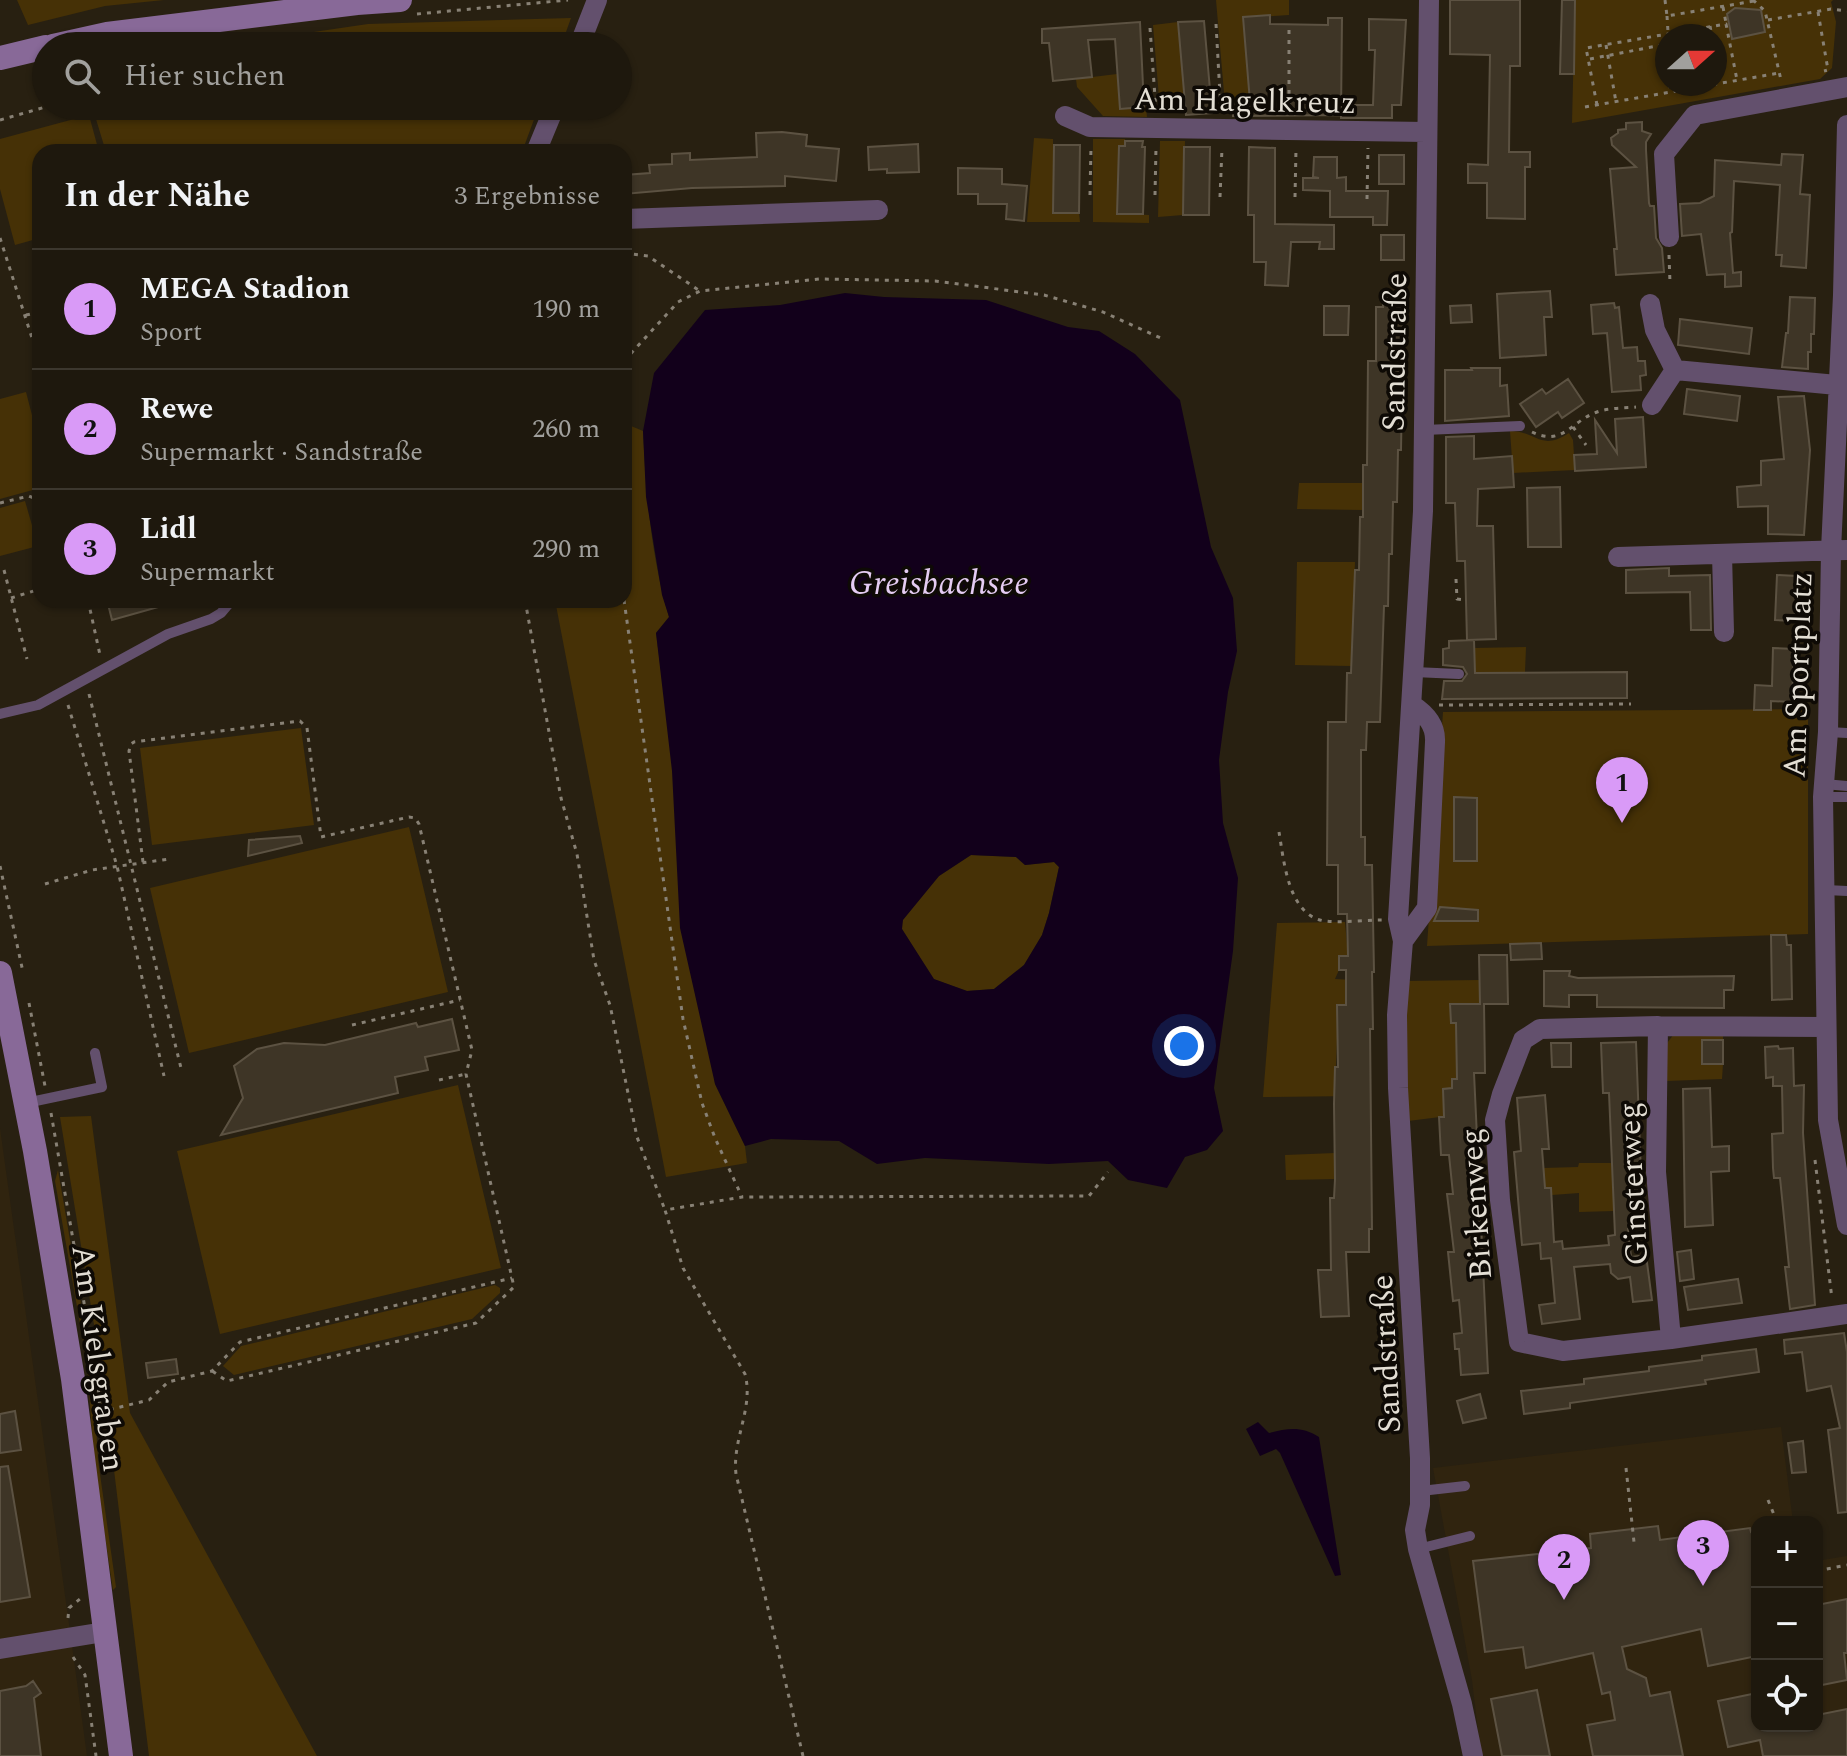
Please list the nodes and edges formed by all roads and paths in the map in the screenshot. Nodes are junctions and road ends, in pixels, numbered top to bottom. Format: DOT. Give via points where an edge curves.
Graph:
graph roads {
  1 [pos="400,0"];
  2 [pos="597,0"];
  3 [pos="1429,0"];
  4 [pos="1665,0"];
  5 [pos="1754,1"];
  6 [pos="1723,7"];
  7 [pos="1847,11"];
  8 [pos="1818,12"];
  9 [pos="1667,16"];
  10 [pos="1768,20"];
  11 [pos="1216,24"];
  12 [pos="1668,24"];
  13 [pos="1726,24"];
  14 [pos="1150,28"];
  15 [pos="1727,29"];
  16 [pos="1289,30"];
  17 [pos="123,32"];
  18 [pos="584,32"];
  19 [pos="1655,36"];
  20 [pos="1606,45"];
  21 [pos="1655,46"];
  22 [pos="32,50"];
  23 [pos="1608,56"];
  24 [pos="0,58"];
  25 [pos="1589,59"];
  26 [pos="1816,72"];
  27 [pos="1779,73"];
  28 [pos="1792,77"];
  29 [pos="1737,80"];
  30 [pos="1727,82"];
  31 [pos="1847,87"];
  32 [pos="1655,95"];
  33 [pos="1616,102"];
  34 [pos="1597,105"];
  35 [pos="1585,107"];
  36 [pos="32,111"];
  37 [pos="1065,116"];
  38 [pos="0,120"];
  39 [pos="549,120"];
  40 [pos="1847,125"];
  41 [pos="1157,128"];
  42 [pos="1222,129"];
  43 [pos="1293,130"];
  44 [pos="1368,132"];
  45 [pos="1426,132"];
  46 [pos="1091,142"];
  47 [pos="539,144"];
  48 [pos="1090,195"];
  49 [pos="1155,195"];
  50 [pos="1220,197"];
  51 [pos="1295,197"];
  52 [pos="1367,199"];
  53 [pos="878,210"];
  54 [pos="632,219"];
  55 [pos="1669,237"];
  56 [pos="0,238"];
  57 [pos="632,254"];
  58 [pos="1670,283"];
  59 [pos="700,291"];
  60 [pos="1845,295"];
  61 [pos="1650,304"];
  62 [pos="32,314"];
  63 [pos="26,315"];
  64 [pos="32,336"];
  65 [pos="1165,340"];
  66 [pos="632,352"];
  67 [pos="1675,370"];
  68 [pos="1837,385"];
  69 [pos="1652,405"];
  70 [pos="1520,426"];
  71 [pos="1573,427"];
  72 [pos="1424,430"];
  73 [pos="1586,445"];
  74 [pos="32,497"];
  75 [pos="0,503"];
  76 [pos="1839,550"];
  77 [pos="1722,554"];
  78 [pos="1618,557"];
  79 [pos="4,570"];
  80 [pos="1456,579"];
  81 [pos="32,591"];
  82 [pos="11,598"];
  83 [pos="1466,600"];
  84 [pos="90,608"];
  85 [pos="225,608"];
  86 [pos="526,608"];
  87 [pos="625,608"];
  88 [pos="1724,632"];
  89 [pos="27,659"];
  90 [pos="103,669"];
  91 [pos="1414,672"];
  92 [pos="1459,674"];
  93 [pos="85,679"];
  94 [pos="64,690"];
  95 [pos="1631,704"];
  96 [pos="1412,705"];
  97 [pos="0,714"];
  98 [pos="1838,733"];
  99 [pos="1847,786"];
  100 [pos="1824,791"];
  101 [pos="1847,797"];
  102 [pos="1279,832"];
  103 [pos="169,859"];
  104 [pos="143,862"];
  105 [pos="133,864"];
  106 [pos="117,866"];
  107 [pos="45,884"];
  108 [pos="1837,890"];
  109 [pos="1398,919"];
  110 [pos="1403,941"];
  111 [pos="0,973"];
  112 [pos="460,1000"];
  113 [pos="352,1025"];
  114 [pos="1658,1026"];
  115 [pos="1825,1027"];
  116 [pos="95,1053"];
  117 [pos="181,1068"];
  118 [pos="466,1074"];
  119 [pos="164,1076"];
  120 [pos="439,1080"];
  121 [pos="26,1103"];
  122 [pos="1815,1152"];
  123 [pos="1108,1172"];
  124 [pos="742,1197"];
  125 [pos="665,1210"];
  126 [pos="1847,1225"];
  127 [pos="512,1278"];
  128 [pos="1840,1311"];
  129 [pos="1671,1339"];
  130 [pos="212,1371"];
  131 [pos="100,1412"];
  132 [pos="1626,1468"];
  133 [pos="1465,1486"];
  134 [pos="1421,1491"];
  135 [pos="1768,1500"];
  136 [pos="1775,1516"];
  137 [pos="1470,1536"];
  138 [pos="1634,1542"];
  139 [pos="1418,1549"];
  140 [pos="1847,1565"];
  141 [pos="1823,1570"];
  142 [pos="99,1596"];
  143 [pos="104,1632"];
  144 [pos="70,1637"];
  145 [pos="0,1649"];
  146 [pos="96,1756"];
  147 [pos="121,1756"];
  148 [pos="803,1756"];
  149 [pos="1473,1756"];
  1 -- 17 [label="street"];
  2 -- 18 [label="street"];
  3 -- 45 [label="street, Sandstraße"];
  4 -- 9 [label="path"];
  5 -- 6 [label="path"];
  5 -- 10 [label="path"];
  6 -- 9 [label="path"];
  6 -- 13 [label="path"];
  7 -- 8 [label="path"];
  8 -- 10 [label="path"];
  8 -- 26 [label="path" via="1828,70"];
  9 -- 12 [label="path"];
  10 -- 27 [label="path"];
  11 -- 42 [label="path"];
  14 -- 41 [label="path"];
  15 -- 29 [label="path"];
  16 -- 43 [label="path"];
  19 -- 20 [label="path"];
  20 -- 23 [label="path"];
  20 -- 25 [label="path" via="1586,48"];
  21 -- 23 [label="path"];
  22 -- 24 [label="street"];
  23 -- 25 [label="path"];
  23 -- 33 [label="path"];
  25 -- 34 [label="path"];
  27 -- 28 [label="path" via="1780,80"];
  27 -- 29 [label="path"];
  29 -- 30 [label="path"];
  31 -- 55 [label="street" via="1695,115 1664,154"];
  32 -- 33 [label="path"];
  33 -- 34 [label="path"];
  34 -- 35 [label="path"];
  36 -- 38 [label="path"];
  37 -- 41 [label="street, Am Hagelkreuz" via="1090,127"];
  39 -- 47 [label="street"];
  40 -- 60 [label="street, Am Sportplatz"];
  41 -- 42 [label="street, Am Hagelkreuz"];
  41 -- 49 [label="path"];
  42 -- 43 [label="street, Am Hagelkreuz"];
  42 -- 50 [label="path"];
  43 -- 44 [label="street, Am Hagelkreuz"];
  43 -- 51 [label="path"];
  44 -- 45 [label="street, Am Hagelkreuz"];
  44 -- 52 [label="path"];
  45 -- 72 [label="street, Sandstraße"];
  46 -- 48 [label="path"];
  53 -- 54 [label="street"];
  55 -- 58 [label="path"];
  56 -- 63 [label="path"];
  57 -- 59 [label="path" via="648,256"];
  59 -- 65 [label="path" via="820,279 935,281 1044,295 1103,312"];
  59 -- 66 [label="path" via="678,302"];
  60 -- 68 [label="street, Am Sportplatz"];
  61 -- 67 [label="street" via="1655,330"];
  62 -- 63 [label="path"];
  63 -- 64 [label="path"];
  67 -- 68 [label="street"];
  67 -- 69 [label="street"];
  68 -- 76 [label="street, Am Sportplatz"];
  69 -- 71 [label="path" via="1597,412"];
  70 -- 71 [label="path" via="1549,438"];
  70 -- 72 [label="lane"];
  71 -- 73 [label="path"];
  72 -- 91 [label="street, Sandstraße"];
  74 -- 75 [label="path"];
  76 -- 77 [label="street"];
  76 -- 98 [label="street, Am Sportplatz"];
  77 -- 78 [label="street"];
  77 -- 88 [label="street"];
  79 -- 82 [label="path"];
  80 -- 83 [label="path" via="1457,599"];
  81 -- 82 [label="path"];
  82 -- 89 [label="path"];
  84 -- 90 [label="path"];
  85 -- 90 [label="lane"];
  86 -- 125 [label="path" via="594,960 610,1005 637,1137"];
  87 -- 124 [label="path" via="683,1019 702,1103"];
  90 -- 93 [label="lane"];
  91 -- 92 [label="lane"];
  91 -- 96 [label="street, Sandstraße"];
  93 -- 94 [label="lane"];
  93 -- 105 [label="path"];
  94 -- 97 [label="lane" via="38,705"];
  94 -- 106 [label="path"];
  95 -- 96 [label="path"];
  96 -- 109 [label="street, Sandstraße"];
  96 -- 110 [label="street" via="1433,726 1435,742 1427,908"];
  98 -- 100 [label="street, Am Sportplatz"];
  99 -- 100 [label="lane"];
  100 -- 101 [label="lane"];
  100 -- 108 [label="street, Am Sportplatz"];
  102 -- 109 [label="path" via="1286,874 1311,917"];
  103 -- 104 [label="path"];
  104 -- 105 [label="path"];
  104 -- 112 [label="path" via="131,744 303,722 321,837 409,817 417,820"];
  105 -- 106 [label="path"];
  105 -- 117 [label="path"];
  106 -- 107 [label="path"];
  106 -- 119 [label="path"];
  108 -- 115 [label="street, Am Sportplatz"];
  109 -- 110 [label="street, Sandstraße"];
  110 -- 134 [label="street, Sandstraße" via="1398,1088"];
  111 -- 121 [label="street, Am Kielsgraben"];
  112 -- 113 [label="path"];
  112 -- 118 [label="path" via="472,1050"];
  114 -- 115 [label="street, Birkenweg"];
  114 -- 129 [label="street, Ginsterweg" via="1656,1172"];
  114 -- 129 [label="street, Birkenweg" via="1540,1029 1523,1040 1495,1120 1519,1342 1563,1351"];
  115 -- 126 [label="street, Am Sportplatz" via="1828,1120"];
  116 -- 121 [label="lane" via="102,1087"];
  118 -- 120 [label="path"];
  118 -- 127 [label="path"];
  121 -- 142 [label="street, Am Kielsgraben" via="73,1379"];
  122 -- 128 [label="path"];
  123 -- 124 [label="path" via="1089,1196"];
  124 -- 125 [label="path"];
  125 -- 148 [label="path" via="683,1268 749,1389 734,1457 736,1474"];
  127 -- 130 [label="path" via="240,1342"];
  127 -- 130 [label="path" via="514,1287 476,1323 227,1381"];
  128 -- 129 [label="street, Birkenweg"];
  130 -- 131 [label="path" via="168,1382 149,1400"];
  132 -- 138 [label="path"];
  133 -- 134 [label="lane"];
  134 -- 139 [label="street, Sandstraße"];
  135 -- 136 [label="path"];
  137 -- 139 [label="lane"];
  139 -- 149 [label="street, Sandstraße"];
  140 -- 141 [label="path"];
  142 -- 143 [label="street, Am Kielsgraben"];
  142 -- 144 [label="path" via="80,1599 69,1608"];
  143 -- 144 [label="street"];
  143 -- 147 [label="street, Am Kielsgraben"];
  144 -- 145 [label="street"];
  144 -- 146 [label="path" via="73,1658 85,1675"];
}
